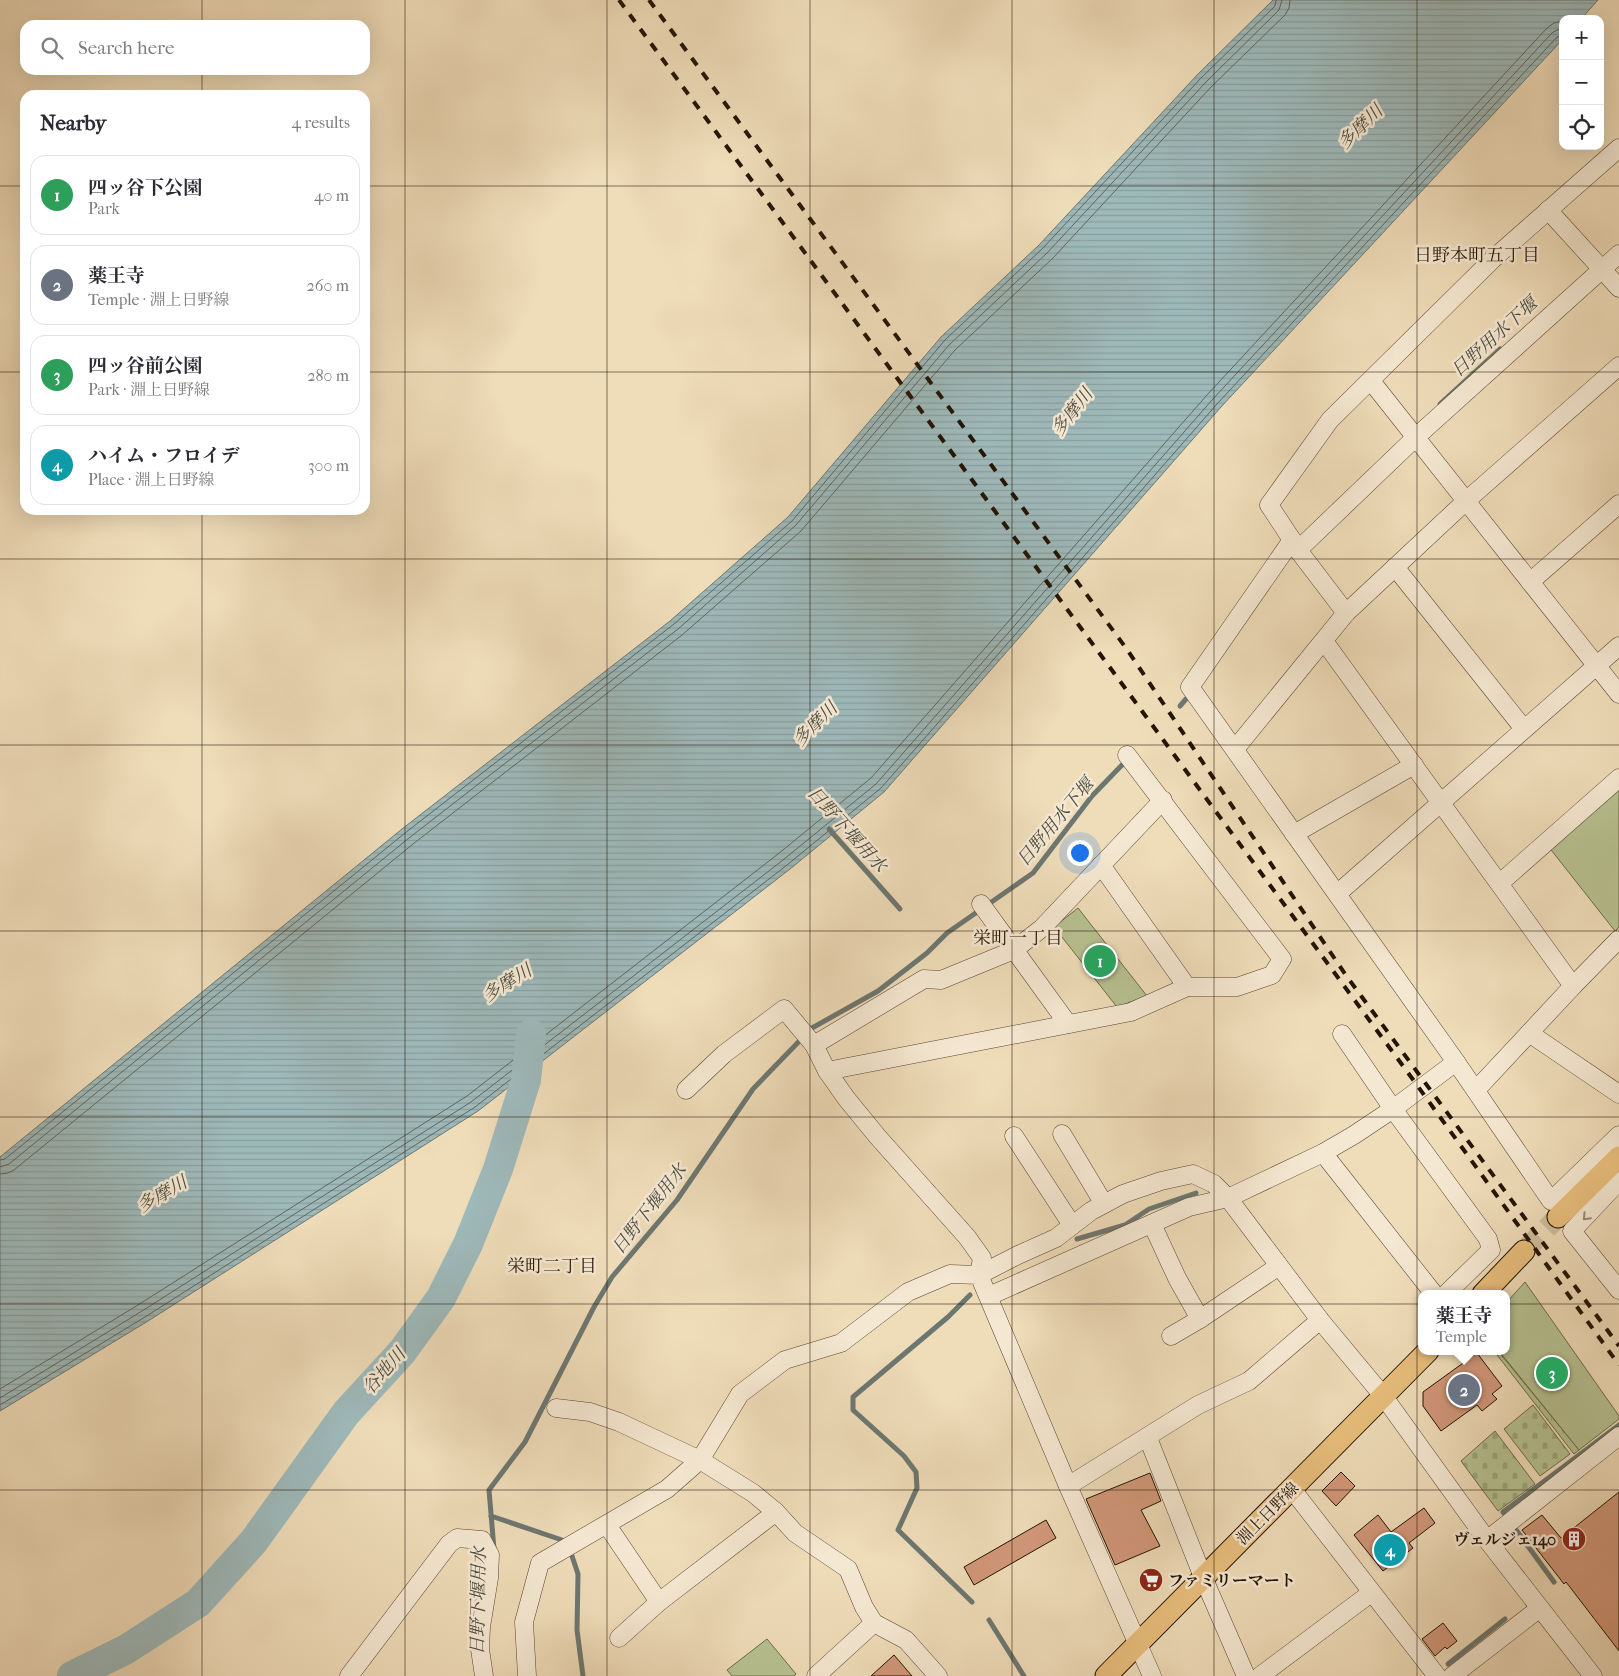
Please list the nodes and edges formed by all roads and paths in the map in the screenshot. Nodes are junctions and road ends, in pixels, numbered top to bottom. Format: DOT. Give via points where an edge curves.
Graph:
graph roads {
  1 [pos="1619,148"];
  2 [pos="1548,210"];
  3 [pos="1619,254"];
  4 [pos="1602,269"];
  5 [pos="1619,288"];
  6 [pos="1619,366"];
  7 [pos="1371,381"];
  8 [pos="1416,437"];
  9 [pos="1466,501"];
  10 [pos="1619,504"];
  11 [pos="1295,545"];
  12 [pos="1395,567"];
  13 [pos="1530,582"];
  14 [pos="1346,613"];
  15 [pos="1324,641"];
  16 [pos="1619,646"];
  17 [pos="1596,665"];
  18 [pos="1619,694"];
  19 [pos="1524,729"];
  20 [pos="1235,749"];
  21 [pos="1126,755"];
  22 [pos="1414,765"];
  23 [pos="1619,778"];
  24 [pos="1162,800"];
  25 [pos="1441,803"];
  26 [pos="1294,834"];
  27 [pos="1101,865"];
  28 [pos="1500,884"];
  29 [pos="1337,894"];
  30 [pos="985,909"];
  31 [pos="1619,940"];
  32 [pos="1014,950"];
  33 [pos="1573,986"];
  34 [pos="1187,987"];
  35 [pos="1068,1024"];
  36 [pos="1530,1033"];
  37 [pos="1342,1034"];
  38 [pos="808,1038"];
  39 [pos="1456,1062"];
  40 [pos="827,1071"];
  41 [pos="686,1090"];
  42 [pos="1476,1090"];
  43 [pos="1619,1094"];
  44 [pos="1393,1109"];
  45 [pos="1062,1134"];
  46 [pos="1014,1136"];
  47 [pos="1619,1136"];
  48 [pos="1324,1154"];
  49 [pos="1619,1157"];
  50 [pos="1619,1181"];
  51 [pos="1228,1198"];
  52 [pos="1104,1204"];
  53 [pos="1558,1217"];
  54 [pos="1152,1224"];
  55 [pos="1072,1225"];
  56 [pos="1524,1251"];
  57 [pos="1279,1266"];
  58 [pos="979,1275"];
  59 [pos="1431,1290"];
  60 [pos="1450,1290"];
  61 [pos="1487,1290"];
  62 [pos="1619,1290"];
  63 [pos="989,1296"];
  64 [pos="1200,1319"];
  65 [pos="1320,1320"];
  66 [pos="1171,1336"];
  67 [pos="1424,1355"];
  68 [pos="1384,1397"];
  69 [pos="556,1408"];
  70 [pos="1619,1436"];
  71 [pos="1148,1438"];
  72 [pos="700,1460"];
  73 [pos="1068,1486"];
  74 [pos="1291,1488"];
  75 [pos="776,1512"];
  76 [pos="607,1524"];
  77 [pos="1487,1540"];
  78 [pos="1203,1578"];
  79 [pos="1371,1593"];
  80 [pos="660,1602"];
  81 [pos="1540,1608"];
  82 [pos="874,1623"];
  83 [pos="619,1638"];
  84 [pos="1138,1645"];
  85 [pos="350,1676"];
  86 [pos="484,1676"];
  87 [pos="527,1676"];
  88 [pos="816,1676"];
  89 [pos="938,1676"];
  90 [pos="1106,1676"];
  91 [pos="1152,1676"];
  92 [pos="1246,1676"];
  93 [pos="1260,1676"];
  94 [pos="1437,1676"];
  95 [pos="1452,1676"];
  96 [pos="1592,1676"];
  1 -- 2 [label="street"];
  2 -- 4 [label="street"];
  2 -- 7 [label="street" via="1493,259"];
  3 -- 4 [label="street"];
  4 -- 5 [label="street"];
  4 -- 8 [label="street"];
  6 -- 9 [label="street"];
  7 -- 8 [label="street"];
  7 -- 11 [label="street" via="1330,420 1270,505"];
  8 -- 9 [label="street"];
  8 -- 11 [label="street"];
  9 -- 12 [label="street"];
  9 -- 13 [label="street"];
  10 -- 13 [label="street"];
  11 -- 14 [label="street"];
  11 -- 20 [label="street" via="1190,686"];
  12 -- 14 [label="street"];
  12 -- 19 [label="street"];
  13 -- 17 [label="street"];
  14 -- 15 [label="street"];
  15 -- 20 [label="street"];
  15 -- 22 [label="street"];
  16 -- 17 [label="street"];
  17 -- 18 [label="street"];
  17 -- 19 [label="street"];
  19 -- 25 [label="street"];
  20 -- 26 [label="street"];
  21 -- 24 [label="street"];
  22 -- 25 [label="street"];
  22 -- 26 [label="street"];
  23 -- 28 [label="street"];
  24 -- 27 [label="street"];
  24 -- 34 [label="street" via="1282,958 1272,975 1237,987"];
  25 -- 28 [label="street"];
  25 -- 29 [label="street"];
  26 -- 29 [label="street"];
  27 -- 32 [label="street" via="1042,928"];
  27 -- 34 [label="street"];
  28 -- 33 [label="street"];
  29 -- 39 [label="street"];
  30 -- 32 [label="street"];
  31 -- 33 [label="street"];
  32 -- 35 [label="street"];
  32 -- 38 [label="street" via="941,980 924,979"];
  33 -- 36 [label="street"];
  34 -- 35 [label="street" via="1131,1012"];
  35 -- 40 [label="street"];
  36 -- 42 [label="street"];
  36 -- 43 [label="street"];
  37 -- 44 [label="street"];
  38 -- 40 [label="street"];
  38 -- 41 [label="street" via="784,1009 724,1054"];
  39 -- 42 [label="street"];
  39 -- 44 [label="street"];
  40 -- 58 [label="street" via="876,1136 967,1237 982,1258"];
  42 -- 47 [label="street" via="1551,1201"];
  44 -- 48 [label="street"];
  44 -- 60 [label="street" via="1488,1239 1491,1250"];
  45 -- 52 [label="street"];
  46 -- 55 [label="street"];
  48 -- 51 [label="street"];
  48 -- 59 [label="street"];
  49 -- 53 [label="main road"];
  50 -- 62 [label="street, one-way" via="1572,1231"];
  51 -- 52 [label="street" via="1214,1184 1193,1174 1122,1194"];
  51 -- 54 [label="street" via="1189,1207"];
  51 -- 57 [label="street"];
  52 -- 55 [label="street"];
  54 -- 63 [label="street"];
  54 -- 64 [label="street" via="1176,1278"];
  55 -- 58 [label="street" via="1056,1238"];
  56 -- 61 [label="main road"];
  57 -- 64 [label="street"];
  57 -- 65 [label="street"];
  58 -- 63 [label="street"];
  58 -- 72 [label="street" via="950,1274 908,1292 841,1343 785,1360 740,1394"];
  63 -- 73 [label="street"];
  64 -- 66 [label="street"];
  65 -- 68 [label="street"];
  65 -- 71 [label="street" via="1249,1381 1198,1405"];
  67 -- 68 [label="main road, 淵上日野線"];
  68 -- 74 [label="main road, 淵上日野線"];
  68 -- 77 [label="street"];
  69 -- 72 [label="street" via="590,1412 619,1422"];
  70 -- 77 [label="street"];
  71 -- 73 [label="street"];
  71 -- 78 [label="street"];
  72 -- 75 [label="street" via="753,1493"];
  72 -- 76 [label="street" via="667,1489"];
  73 -- 84 [label="street"];
  74 -- 78 [label="main road, 淵上日野線"];
  74 -- 79 [label="street"];
  75 -- 80 [label="street"];
  75 -- 82 [label="street" via="795,1533 848,1569"];
  76 -- 80 [label="street"];
  76 -- 87 [label="street" via="540,1563 524,1622"];
  77 -- 81 [label="street"];
  78 -- 84 [label="main road, 淵上日野線"];
  78 -- 92 [label="street"];
  79 -- 93 [label="street"];
  79 -- 94 [label="street"];
  80 -- 83 [label="street"];
  81 -- 95 [label="street"];
  81 -- 96 [label="street"];
  82 -- 88 [label="street"];
  82 -- 89 [label="street" via="906,1640"];
  84 -- 90 [label="main road, 淵上日野線"];
  84 -- 91 [label="street"];
  85 -- 86 [label="street" via="449,1544 457,1538 482,1540 490,1555 481,1627"];
}
